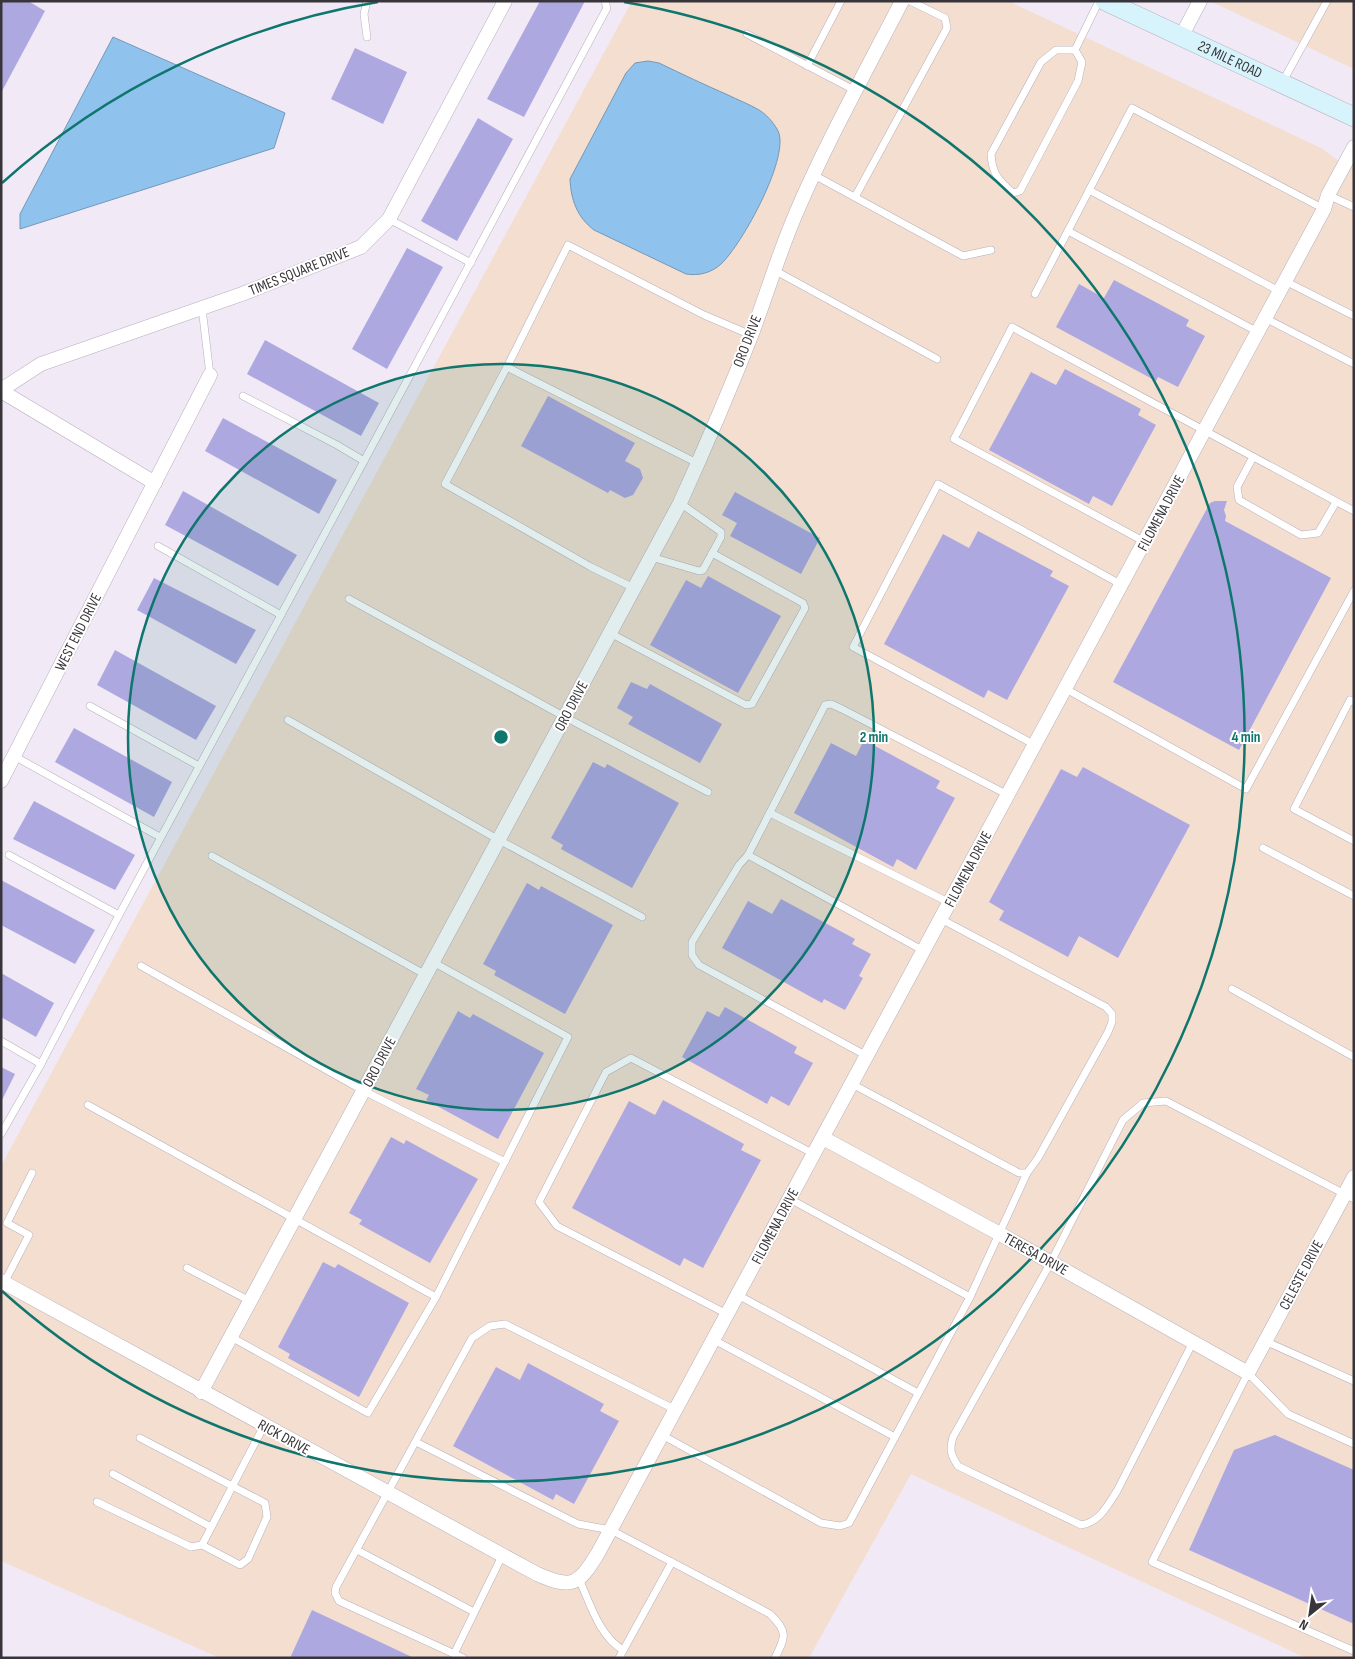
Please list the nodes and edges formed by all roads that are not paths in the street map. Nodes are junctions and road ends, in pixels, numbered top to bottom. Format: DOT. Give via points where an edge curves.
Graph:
graph roads {
  1 [pos="367,1"];
  2 [pos="504,1"];
  3 [pos="605,1"];
  4 [pos="841,1"];
  5 [pos="902,1"];
  6 [pos="910,1"];
  7 [pos="1099,1"];
  8 [pos="1105,1"];
  9 [pos="1200,1"];
  10 [pos="1327,1"];
  11 [pos="747,34"];
  12 [pos="367,37"];
  13 [pos="1180,37"];
  14 [pos="1075,50"];
  15 [pos="807,66"];
  16 [pos="1282,84"];
  17 [pos="856,91"];
  18 [pos="1354,117"];
  19 [pos="1354,147"];
  20 [pos="814,175"];
  21 [pos="1090,190"];
  22 [pos="1328,195"];
  23 [pos="855,197"];
  24 [pos="1354,207"];
  25 [pos="1324,209"];
  26 [pos="389,219"];
  27 [pos="1068,231"];
  28 [pos="991,250"];
  29 [pos="471,263"];
  30 [pos="774,270"];
  31 [pos="1282,286"];
  32 [pos="1035,294"];
  33 [pos="202,308"];
  34 [pos="1354,316"];
  35 [pos="1265,318"];
  36 [pos="1258,332"];
  37 [pos="751,335"];
  38 [pos="937,359"];
  39 [pos="1354,364"];
  40 [pos="507,367"];
  41 [pos="210,375"];
  42 [pos="1,391"];
  43 [pos="243,396"];
  44 [pos="1205,431"];
  45 [pos="1253,457"];
  46 [pos="364,461"];
  47 [pos="697,463"];
  48 [pos="155,483"];
  49 [pos="1336,502"];
  50 [pos="680,503"];
  51 [pos="1354,511"];
  52 [pos="1145,542"];
  53 [pos="158,546"];
  54 [pos="712,553"];
  55 [pos="652,557"];
  56 [pos="1122,585"];
  57 [pos="634,588"];
  58 [pos="1354,591"];
  59 [pos="349,599"];
  60 [pos="281,615"];
  61 [pos="610,633"];
  62 [pos="1066,689"];
  63 [pos="1354,702"];
  64 [pos="90,706"];
  65 [pos="565,717"];
  66 [pos="288,720"];
  67 [pos="1035,745"];
  68 [pos="14,756"];
  69 [pos="199,766"];
  70 [pos="1,781"];
  71 [pos="708,792"];
  72 [pos="1008,795"];
  73 [pos="770,813"];
  74 [pos="160,837"];
  75 [pos="499,840"];
  76 [pos="1354,841"];
  77 [pos="1263,848"];
  78 [pos="9,855"];
  79 [pos="748,855"];
  80 [pos="212,856"];
  81 [pos="1354,896"];
  82 [pos="950,903"];
  83 [pos="119,915"];
  84 [pos="642,917"];
  85 [pos="941,919"];
  86 [pos="924,951"];
  87 [pos="433,962"];
  88 [pos="141,966"];
  89 [pos="426,975"];
  90 [pos="1232,989"];
  91 [pos="1,1041"];
  92 [pos="867,1056"];
  93 [pos="1354,1057"];
  94 [pos="42,1064"];
  95 [pos="852,1084"];
  96 [pos="364,1091"];
  97 [pos="88,1105"];
  98 [pos="1,1134"];
  99 [pos="823,1138"];
  100 [pos="814,1154"];
  101 [pos="504,1162"];
  102 [pos="32,1173"];
  103 [pos="1028,1173"];
  104 [pos="1354,1177"];
  105 [pos="1349,1196"];
  106 [pos="790,1199"];
  107 [pos="294,1219"];
  108 [pos="1000,1234"];
  109 [pos="1051,1262"];
  110 [pos="187,1268"];
  111 [pos="3,1282"];
  112 [pos="738,1295"];
  113 [pos="436,1297"];
  114 [pos="970,1297"];
  115 [pos="250,1301"];
  116 [pos="727,1314"];
  117 [pos="231,1337"];
  118 [pos="714,1340"];
  119 [pos="1265,1341"];
  120 [pos="1193,1342"];
  121 [pos="1248,1373"];
  122 [pos="1354,1381"];
  123 [pos="201,1392"];
  124 [pos="918,1393"];
  125 [pos="676,1410"];
  126 [pos="264,1426"];
  127 [pos="662,1436"];
  128 [pos="895,1437"];
  129 [pos="140,1438"];
  130 [pos="416,1442"];
  131 [pos="1354,1444"];
  132 [pos="113,1474"];
  133 [pos="232,1486"];
  134 [pos="389,1493"];
  135 [pos="97,1502"];
  136 [pos="211,1527"];
  137 [pos="611,1530"];
  138 [pos="202,1545"];
  139 [pos="357,1550"];
  140 [pos="502,1556"];
  141 [pos="672,1562"];
  142 [pos="575,1581"];
  143 [pos="474,1612"];
  144 [pos="623,1650"];
  145 [pos="1354,1651"];
  146 [pos="454,1654"];
  147 [pos="463,1658"];
  148 [pos="619,1658"];
  149 [pos="774,1658"];
  1 -- 12 [label="lane" via="364,14"];
  2 -- 26 [label="street, TIMES SQUARE DRIVE"];
  3 -- 29 [label="lane" via="607,8"];
  4 -- 15 [label="lane"];
  5 -- 17 [label="street, ORO DRIVE"];
  6 -- 23 [label="lane" via="945,18 947,28"];
  7 -- 14 [label="lane"];
  8 -- 13 [label="main road, 23 MILE ROAD"];
  9 -- 13 [label="street"];
  10 -- 16 [label="lane"];
  11 -- 15 [label="lane"];
  13 -- 16 [label="main road, 23 MILE ROAD"];
  14 -- 14 [label="lane" via="1082,62 1078,81 1020,191 1013,193 1000,182 992,168 991,154 1041,62 1056,50"];
  15 -- 17 [label="lane"];
  16 -- 18 [label="main road, 23 MILE ROAD"];
  17 -- 20 [label="street, ORO DRIVE"];
  19 -- 22 [label="street, FILOMENA DRIVE"];
  20 -- 23 [label="lane"];
  20 -- 30 [label="street, ORO DRIVE"];
  21 -- 25 [label="lane" via="1132,108"];
  21 -- 27 [label="lane"];
  21 -- 31 [label="lane"];
  22 -- 24 [label="lane"];
  22 -- 25 [label="street, FILOMENA DRIVE"];
  23 -- 28 [label="lane" via="963,256"];
  25 -- 31 [label="street, FILOMENA DRIVE"];
  26 -- 29 [label="lane"];
  26 -- 33 [label="street, TIMES SQUARE DRIVE" via="361,247"];
  27 -- 32 [label="lane"];
  27 -- 36 [label="lane"];
  29 -- 46 [label="lane"];
  30 -- 37 [label="street, ORO DRIVE"];
  30 -- 38 [label="lane"];
  31 -- 34 [label="lane"];
  31 -- 35 [label="street, FILOMENA DRIVE"];
  33 -- 41 [label="lane"];
  33 -- 42 [label="street, TIMES SQUARE DRIVE" via="42,364"];
  35 -- 36 [label="street, FILOMENA DRIVE"];
  35 -- 39 [label="lane"];
  36 -- 44 [label="street, FILOMENA DRIVE"];
  37 -- 40 [label="lane" via="704,315 568,244"];
  37 -- 47 [label="street, ORO DRIVE"];
  40 -- 47 [label="lane"];
  40 -- 57 [label="lane" via="445,484"];
  41 -- 48 [label="street, WEST END DRIVE"];
  42 -- 48 [label="street"];
  43 -- 46 [label="lane"];
  44 -- 45 [label="lane"];
  44 -- 52 [label="street, FILOMENA DRIVE"];
  44 -- 52 [label="lane" via="1012,327 954,439"];
  45 -- 49 [label="lane"];
  45 -- 49 [label="lane" via="1237,487 1238,500 1301,535 1318,533"];
  46 -- 60 [label="lane"];
  47 -- 50 [label="street, ORO DRIVE"];
  48 -- 68 [label="street, WEST END DRIVE"];
  49 -- 51 [label="lane"];
  50 -- 54 [label="lane" via="721,532"];
  50 -- 55 [label="street, ORO DRIVE"];
  52 -- 56 [label="street, FILOMENA DRIVE"];
  53 -- 60 [label="lane"];
  54 -- 55 [label="lane" via="703,570 699,571"];
  54 -- 61 [label="lane" via="803,603 805,608 752,704 746,705"];
  55 -- 57 [label="street, ORO DRIVE"];
  56 -- 62 [label="street, FILOMENA DRIVE"];
  56 -- 67 [label="lane" via="938,484 853,647"];
  57 -- 61 [label="street, ORO DRIVE"];
  58 -- 62 [label="lane" via="1246,789"];
  59 -- 65 [label="lane"];
  60 -- 69 [label="lane"];
  61 -- 65 [label="street, ORO DRIVE"];
  62 -- 67 [label="street, FILOMENA DRIVE"];
  63 -- 76 [label="lane" via="1350,700 1294,809"];
  64 -- 69 [label="lane"];
  65 -- 71 [label="lane"];
  65 -- 75 [label="street, ORO DRIVE"];
  66 -- 75 [label="lane"];
  67 -- 72 [label="street, FILOMENA DRIVE"];
  68 -- 70 [label="street, WEST END DRIVE"];
  68 -- 74 [label="lane"];
  69 -- 74 [label="lane"];
  72 -- 73 [label="lane" via="831,704 822,709"];
  72 -- 82 [label="street, FILOMENA DRIVE"];
  73 -- 79 [label="lane"];
  73 -- 82 [label="lane"];
  74 -- 83 [label="lane"];
  75 -- 84 [label="lane"];
  75 -- 87 [label="street, ORO DRIVE"];
  77 -- 81 [label="lane"];
  78 -- 83 [label="lane"];
  79 -- 86 [label="lane"];
  79 -- 92 [label="lane" via="692,942 692,955 699,966"];
  80 -- 89 [label="lane"];
  82 -- 85 [label="street, FILOMENA DRIVE"];
  83 -- 94 [label="lane"];
  85 -- 86 [label="street, FILOMENA DRIVE"];
  85 -- 103 [label="lane" via="1106,1007 1112,1014 1108,1032"];
  86 -- 92 [label="street, FILOMENA DRIVE"];
  87 -- 89 [label="street, ORO DRIVE"];
  87 -- 101 [label="lane" via="568,1037"];
  88 -- 96 [label="lane"];
  89 -- 96 [label="street, ORO DRIVE"];
  90 -- 93 [label="lane"];
  91 -- 94 [label="lane"];
  92 -- 95 [label="street, FILOMENA DRIVE"];
  94 -- 98 [label="lane"];
  95 -- 99 [label="street, FILOMENA DRIVE"];
  95 -- 103 [label="lane" via="1019,1173"];
  96 -- 101 [label="lane"];
  96 -- 107 [label="street, ORO DRIVE"];
  97 -- 107 [label="lane"];
  99 -- 100 [label="street, FILOMENA DRIVE"];
  99 -- 108 [label="street, TERESA DRIVE"];
  100 -- 106 [label="street, FILOMENA DRIVE"];
  100 -- 116 [label="lane" via="631,1058 606,1072 539,1202 557,1226"];
  101 -- 113 [label="lane"];
  102 -- 111 [label="lane" via="7,1223 29,1236"];
  103 -- 108 [label="lane"];
  104 -- 105 [label="street, CELESTE DRIVE"];
  105 -- 109 [label="lane" via="1166,1101 1143,1103 1123,1120"];
  105 -- 119 [label="street, CELESTE DRIVE"];
  106 -- 112 [label="street, FILOMENA DRIVE"];
  106 -- 114 [label="lane"];
  107 -- 113 [label="lane"];
  107 -- 115 [label="street, ORO DRIVE"];
  108 -- 109 [label="street, TERESA DRIVE"];
  108 -- 114 [label="lane"];
  109 -- 120 [label="street, TERESA DRIVE"];
  109 -- 120 [label="lane" via="953,1437 951,1456 958,1466 1080,1525 1091,1523 1103,1513 1117,1491"];
  110 -- 115 [label="lane"];
  111 -- 123 [label="street, RICK DRIVE"];
  112 -- 116 [label="street, FILOMENA DRIVE"];
  112 -- 124 [label="lane"];
  113 -- 117 [label="lane" via="368,1413"];
  114 -- 124 [label="lane"];
  115 -- 117 [label="street, ORO DRIVE"];
  116 -- 118 [label="street, FILOMENA DRIVE"];
  117 -- 123 [label="street, ORO DRIVE"];
  118 -- 125 [label="street, FILOMENA DRIVE"];
  118 -- 128 [label="lane"];
  119 -- 121 [label="street, CELESTE DRIVE"];
  119 -- 122 [label="lane"];
  120 -- 121 [label="street, TERESA DRIVE"];
  121 -- 131 [label="lane" via="1288,1414"];
  121 -- 145 [label="lane" via="1152,1562"];
  123 -- 126 [label="street, RICK DRIVE"];
  124 -- 128 [label="lane"];
  125 -- 127 [label="street, FILOMENA DRIVE"];
  125 -- 130 [label="lane" via="513,1327 496,1325 472,1338"];
  126 -- 133 [label="lane"];
  126 -- 134 [label="street, RICK DRIVE"];
  127 -- 128 [label="lane" via="821,1523 840,1526 849,1523"];
  127 -- 137 [label="street, FILOMENA DRIVE"];
  129 -- 133 [label="lane"];
  130 -- 134 [label="lane"];
  130 -- 137 [label="lane" via="578,1524"];
  132 -- 136 [label="lane"];
  133 -- 136 [label="lane"];
  133 -- 138 [label="lane" via="265,1503 267,1517 248,1559 240,1565"];
  134 -- 139 [label="lane"];
  134 -- 140 [label="street, RICK DRIVE"];
  135 -- 138 [label="lane" via="190,1547"];
  136 -- 138 [label="lane"];
  137 -- 141 [label="lane"];
  137 -- 142 [label="street, FILOMENA DRIVE" via="591,1566"];
  139 -- 143 [label="lane"];
  139 -- 146 [label="lane" via="336,1587 339,1601"];
  140 -- 142 [label="street, RICK DRIVE" via="549,1579"];
  140 -- 143 [label="lane"];
  141 -- 144 [label="lane"];
  141 -- 149 [label="lane" via="770,1614 784,1633"];
  142 -- 144 [label="lane" via="606,1635"];
  143 -- 146 [label="lane"];
  144 -- 148 [label="lane"];
  146 -- 147 [label="lane"];
}
